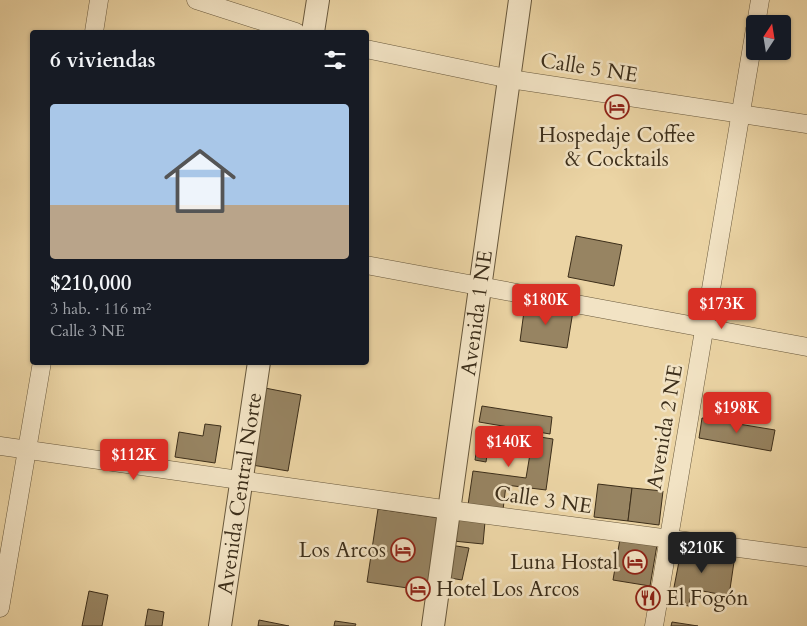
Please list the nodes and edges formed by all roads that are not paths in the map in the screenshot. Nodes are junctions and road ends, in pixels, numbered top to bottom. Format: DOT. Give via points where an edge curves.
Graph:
graph roads {
  1 [pos="99,0"];
  2 [pos="196,0"];
  3 [pos="318,0"];
  4 [pos="520,0"];
  5 [pos="760,0"];
  6 [pos="758,15"];
  7 [pos="94,30"];
  8 [pos="290,30"];
  9 [pos="313,30"];
  10 [pos="369,50"];
  11 [pos="750,60"];
  12 [pos="510,79"];
  13 [pos="740,114"];
  14 [pos="807,124"];
  15 [pos="369,266"];
  16 [pos="481,286"];
  17 [pos="706,328"];
  18 [pos="807,347"];
  19 [pos="42,365"];
  20 [pos="259,365"];
  21 [pos="0,446"];
  22 [pos="28,451"];
  23 [pos="244,479"];
  24 [pos="450,510"];
  25 [pos="668,539"];
  26 [pos="807,557"];
  27 [pos="0,608"];
  28 [pos="220,626"];
  29 [pos="433,626"];
  30 [pos="654,626"];
  1 -- 7 [label="street"];
  2 -- 8 [label="street"];
  3 -- 9 [label="street"];
  4 -- 12 [label="street, Avenida 1 NE"];
  5 -- 6 [label="street"];
  10 -- 12 [label="street, Calle 5 NE"];
  11 -- 13 [label="street, Avenida 2 NE"];
  12 -- 13 [label="street, Calle 5 NE"];
  12 -- 16 [label="street, Avenida 1 NE"];
  13 -- 14 [label="street, Calle 5 NE"];
  13 -- 17 [label="street, Avenida 2 NE"];
  15 -- 16 [label="street"];
  16 -- 17 [label="street"];
  16 -- 24 [label="street, Avenida 1 NE"];
  17 -- 18 [label="street"];
  17 -- 25 [label="street, Avenida 2 NE"];
  19 -- 22 [label="street"];
  20 -- 23 [label="street, Avenida Central Norte"];
  21 -- 22 [label="street, Calle 3 NE"];
  22 -- 23 [label="street, Calle 3 NE"];
  22 -- 27 [label="street"];
  23 -- 24 [label="street, Calle 3 NE"];
  23 -- 28 [label="street, Avenida Central Norte"];
  24 -- 25 [label="street, Calle 3 NE"];
  24 -- 29 [label="street, Avenida 1 NE"];
  25 -- 26 [label="street, Calle 3 NE"];
  25 -- 30 [label="street, Avenida 2 NE"];
}
